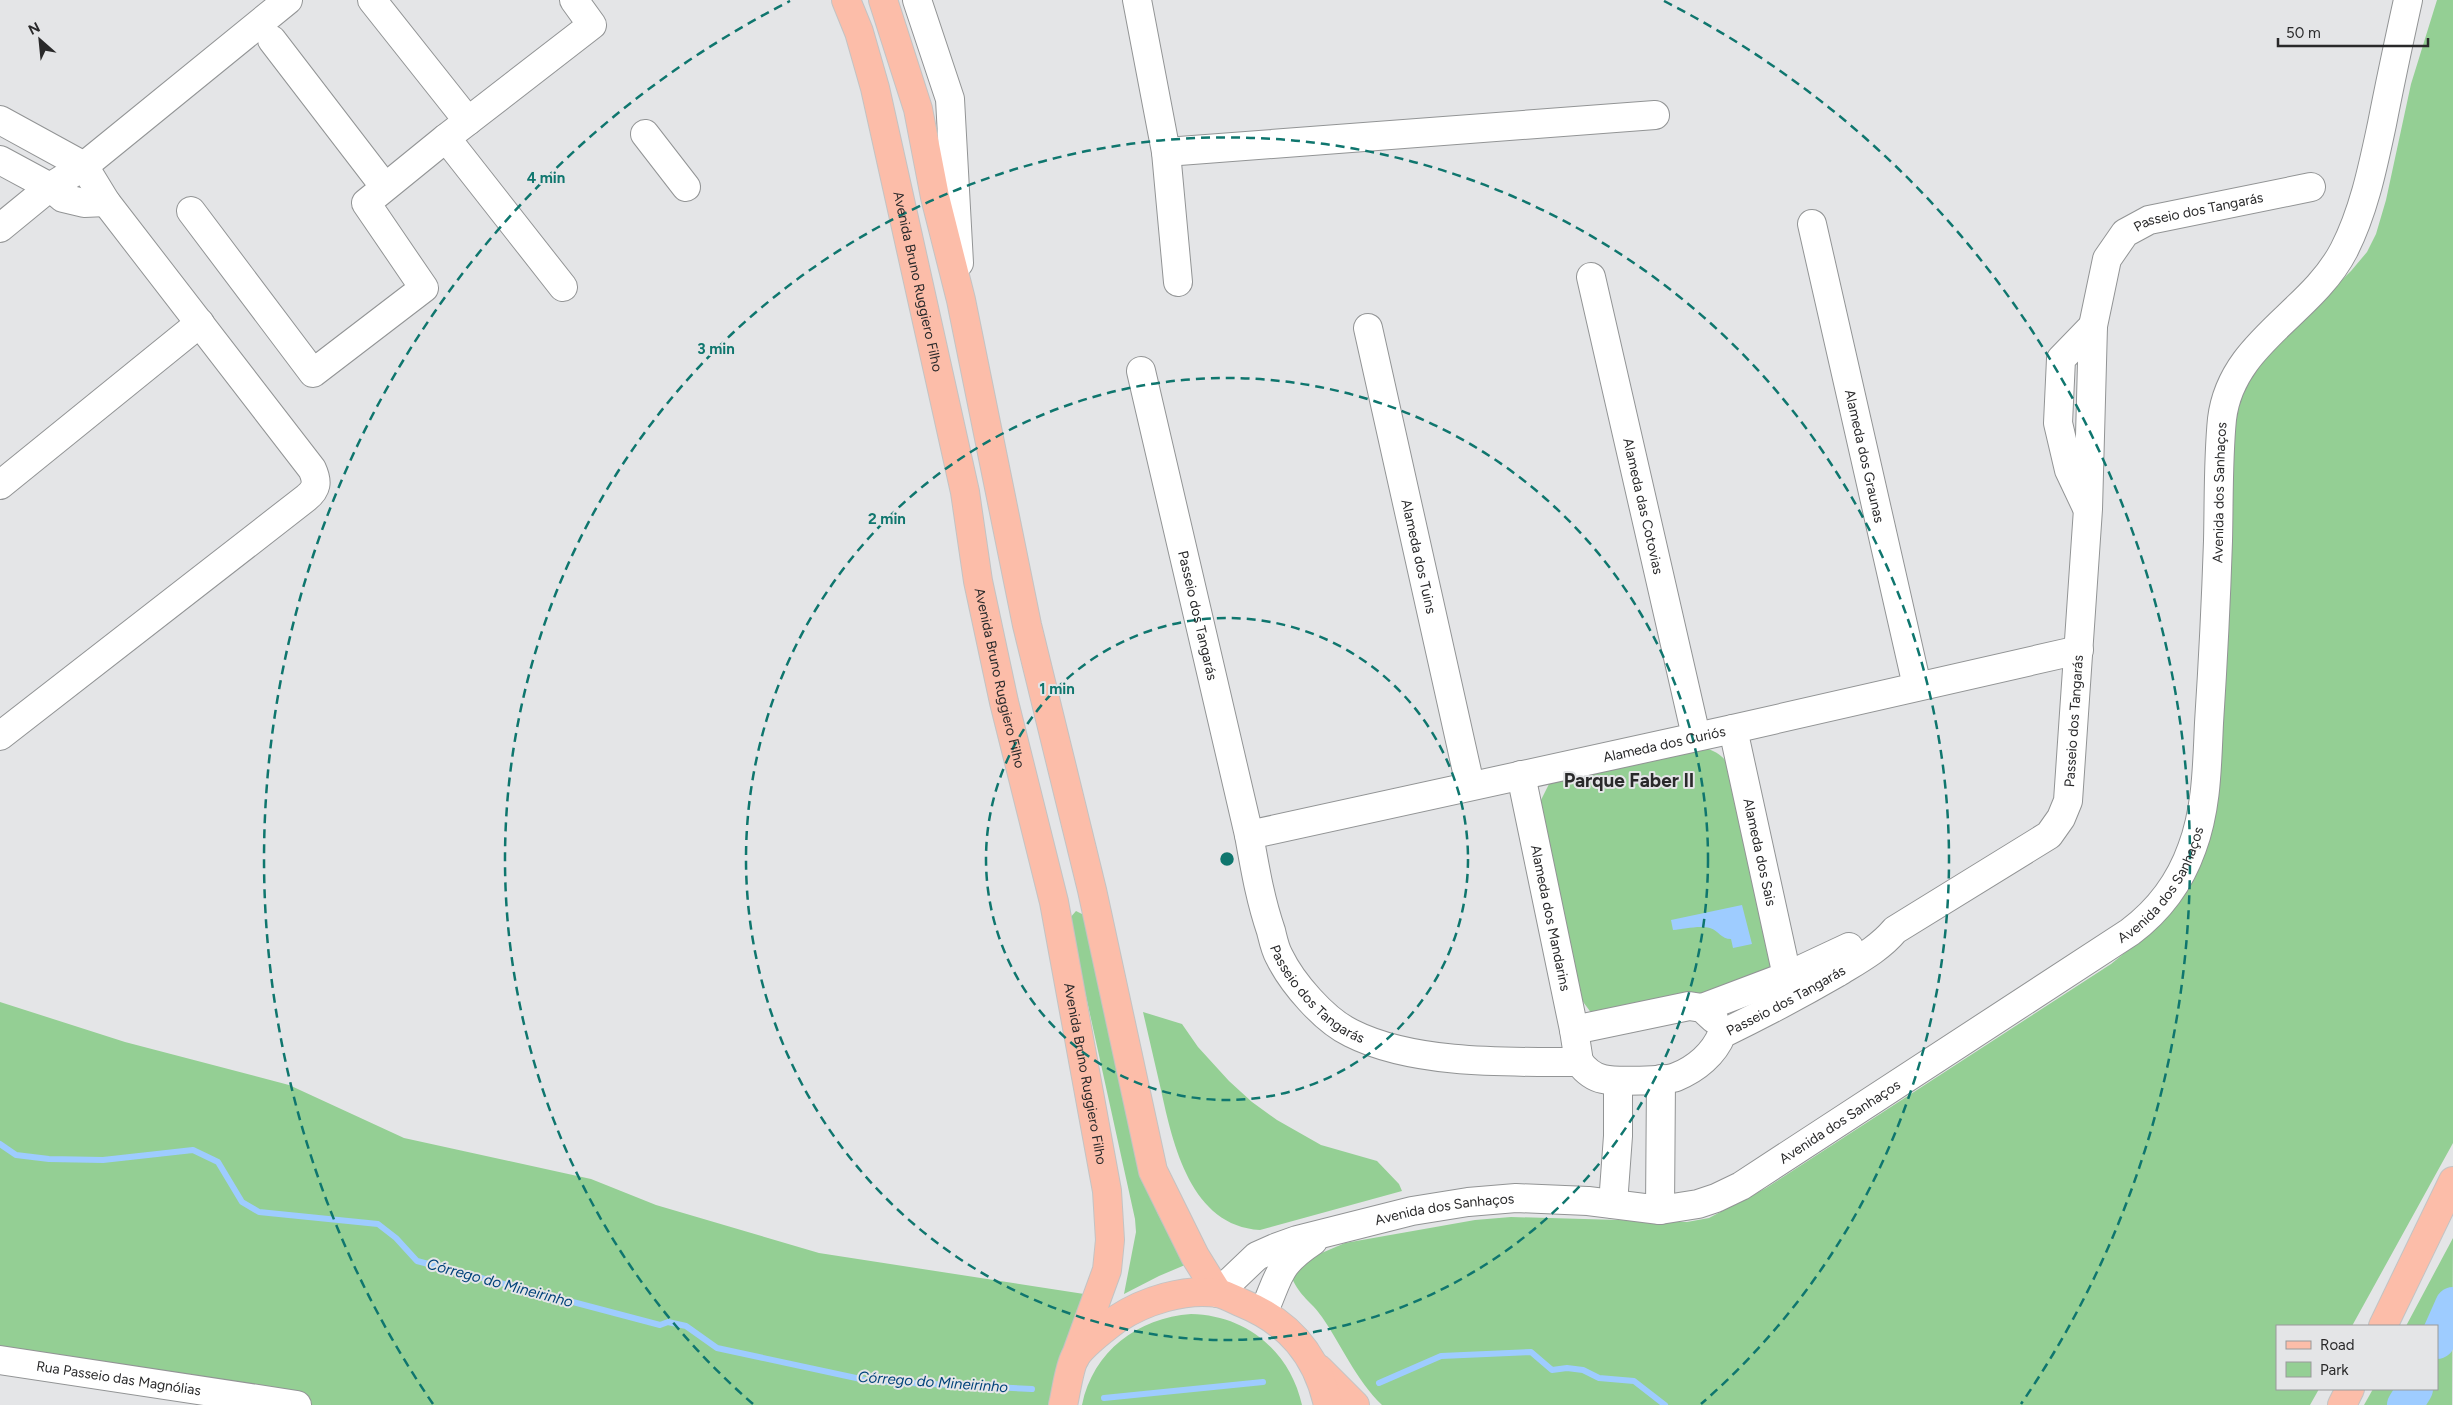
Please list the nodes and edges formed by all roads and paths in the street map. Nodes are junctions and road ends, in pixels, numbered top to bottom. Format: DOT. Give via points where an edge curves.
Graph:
graph roads {
  1 [pos="288,0"];
  2 [pos="372,0"];
  3 [pos="574,0"];
  4 [pos="846,0"];
  5 [pos="883,0"];
  6 [pos="918,0"];
  7 [pos="1137,0"];
  8 [pos="2408,0"];
  9 [pos="272,40"];
  10 [pos="1655,115"];
  11 [pos="0,120"];
  12 [pos="468,121"];
  13 [pos="645,134"];
  14 [pos="446,138"];
  15 [pos="1166,152"];
  16 [pos="0,160"];
  17 [pos="84,166"];
  18 [pos="384,186"];
  19 [pos="50,187"];
  20 [pos="686,187"];
  21 [pos="2312,187"];
  22 [pos="106,202"];
  23 [pos="191,211"];
  24 [pos="1812,224"];
  25 [pos="0,228"];
  26 [pos="1590,277"];
  27 [pos="1178,282"];
  28 [pos="563,287"];
  29 [pos="960,300"];
  30 [pos="200,323"];
  31 [pos="1368,328"];
  32 [pos="1141,371"];
  33 [pos="0,485"];
  34 [pos="2079,650"];
  35 [pos="1917,686"];
  36 [pos="1733,729"];
  37 [pos="0,736"];
  38 [pos="1696,736"];
  39 [pos="1521,775"];
  40 [pos="1470,785"];
  41 [pos="1249,835"];
  42 [pos="1092,890"];
  43 [pos="1054,902"];
  44 [pos="1895,930"];
  45 [pos="1787,976"];
  46 [pos="1702,1008"];
  47 [pos="1574,1030"];
  48 [pos="1722,1034"];
  49 [pos="1579,1062"];
  50 [pos="1661,1079"];
  51 [pos="1618,1081"];
  52 [pos="2453,1181"];
  53 [pos="1613,1204"];
  54 [pos="1660,1210"];
  55 [pos="1322,1234"];
  56 [pos="1218,1293"];
  57 [pos="1264,1312"];
  58 [pos="2383,1325"];
  59 [pos="1075,1358"];
  60 [pos="0,1360"];
  61 [pos="1315,1365"];
  62 [pos="2350,1390"];
  63 [pos="297,1405"];
  64 [pos="1063,1405"];
  65 [pos="1328,1405"];
  66 [pos="1355,1405"];
  67 [pos="2342,1405"];
  1 -- 17 [label="street"];
  2 -- 12 [label="street"];
  3 -- 12 [label="street" via="592,25"];
  4 -- 43 [label="main road, Avenida Bruno Ruggiero Filho" via="875,88 965,492 978,580 1004,702"];
  5 -- 29 [label="main road" via="918,109"];
  6 -- 29 [label="street" via="950,99"];
  7 -- 15 [label="street"];
  8 -- 54 [label="street, Avenida dos Sanhaços" via="2372,169 2351,234 2330,271 2307,300 2241,365 2222,416 2216,614 2205,793 2192,848 2173,888 2145,921 2130,932 1740,1186 1716,1198"];
  9 -- 18 [label="street"];
  10 -- 15 [label="street"];
  11 -- 17 [label="street"];
  12 -- 14 [label="street"];
  13 -- 20 [label="street"];
  14 -- 18 [label="street"];
  14 -- 28 [label="street"];
  15 -- 27 [label="street"];
  16 -- 19 [label="street"];
  17 -- 19 [label="street"];
  17 -- 22 [label="street"];
  18 -- 23 [label="street" via="366,203 424,288 313,373"];
  19 -- 22 [label="street" via="64,198 84,203"];
  19 -- 25 [label="street"];
  21 -- 34 [label="street, Passeio dos Tangarás" via="2149,220 2135,226 2117,241 2107,259 2093,326 2061,359 2058,423 2069,470 2088,510"];
  22 -- 30 [label="street"];
  24 -- 35 [label="street, Alameda dos Graunas"];
  26 -- 38 [label="street, Alameda das Cotovias"];
  29 -- 42 [label="main road" via="1027,625"];
  30 -- 33 [label="street"];
  30 -- 37 [label="street" via="312,469 316,487"];
  31 -- 40 [label="street, Alameda dos Tuins"];
  32 -- 41 [label="street, Passeio dos Tangarás"];
  34 -- 35 [label="street, Alameda dos Curiós"];
  34 -- 44 [label="street, Passeio dos Tangarás" via="2068,801 2061,818 2049,835"];
  35 -- 36 [label="street, Alameda dos Curiós"];
  36 -- 38 [label="street, Alameda dos Curiós"];
  36 -- 45 [label="street, Alameda dos Sais"];
  38 -- 39 [label="street, Alameda dos Curiós"];
  39 -- 40 [label="street, Alameda dos Curiós"];
  39 -- 47 [label="street, Alameda dos Mandarins"];
  40 -- 41 [label="street, Alameda dos Curiós"];
  41 -- 49 [label="street, Passeio dos Tangarás" via="1260,899 1279,956 1311,1002 1350,1033 1383,1046 1427,1055 1510,1062"];
  42 -- 43 [label="main road"];
  42 -- 56 [label="main road" via="1153,1171 1195,1256"];
  43 -- 59 [label="main road, Avenida Bruno Ruggiero Filho" via="1109,1216 1107,1270"];
  44 -- 45 [label="street, Passeio dos Tangarás" via="1882,932"];
  44 -- 48 [label="street, Passeio dos Tangarás" via="1884,943 1841,970"];
  45 -- 46 [label="street, Passeio dos Tangarás"];
  46 -- 47 [label="street, Passeio dos Tangarás" via="1689,1006"];
  46 -- 48 [label="street" via="1713,1017"];
  47 -- 49 [label="street, Alameda dos Mandarins"];
  48 -- 50 [label="street, Passeio dos Tangarás" via="1717,1047 1704,1061 1674,1078"];
  49 -- 51 [label="street, Passeio dos Tangarás" via="1602,1079"];
  50 -- 51 [label="street, Passeio dos Tangarás"];
  50 -- 54 [label="street"];
  51 -- 53 [label="street"];
  52 -- 58 [label="main road"];
  53 -- 54 [label="street, Avenida dos Sanhaços"];
  53 -- 55 [label="street, Avenida dos Sanhaços" via="1516,1198 1468,1202 1412,1211"];
  55 -- 56 [label="street, Avenida dos Sanhaços" via="1257,1256"];
  55 -- 57 [label="street, Avenida dos Sanhaços" via="1287,1261 1274,1282"];
  56 -- 57 [label="main road"];
  56 -- 59 [label="main road" via="1164,1297 1133,1308 1106,1327"];
  57 -- 61 [label="main road" via="1293,1334"];
  59 -- 64 [label="main road, Avenida Bruno Ruggiero Filho"];
  60 -- 63 [label="street, Rua Passeio das Magnólias"];
  61 -- 65 [label="main road"];
  61 -- 66 [label="main road"];
  62 -- 67 [label="main road"];
}
